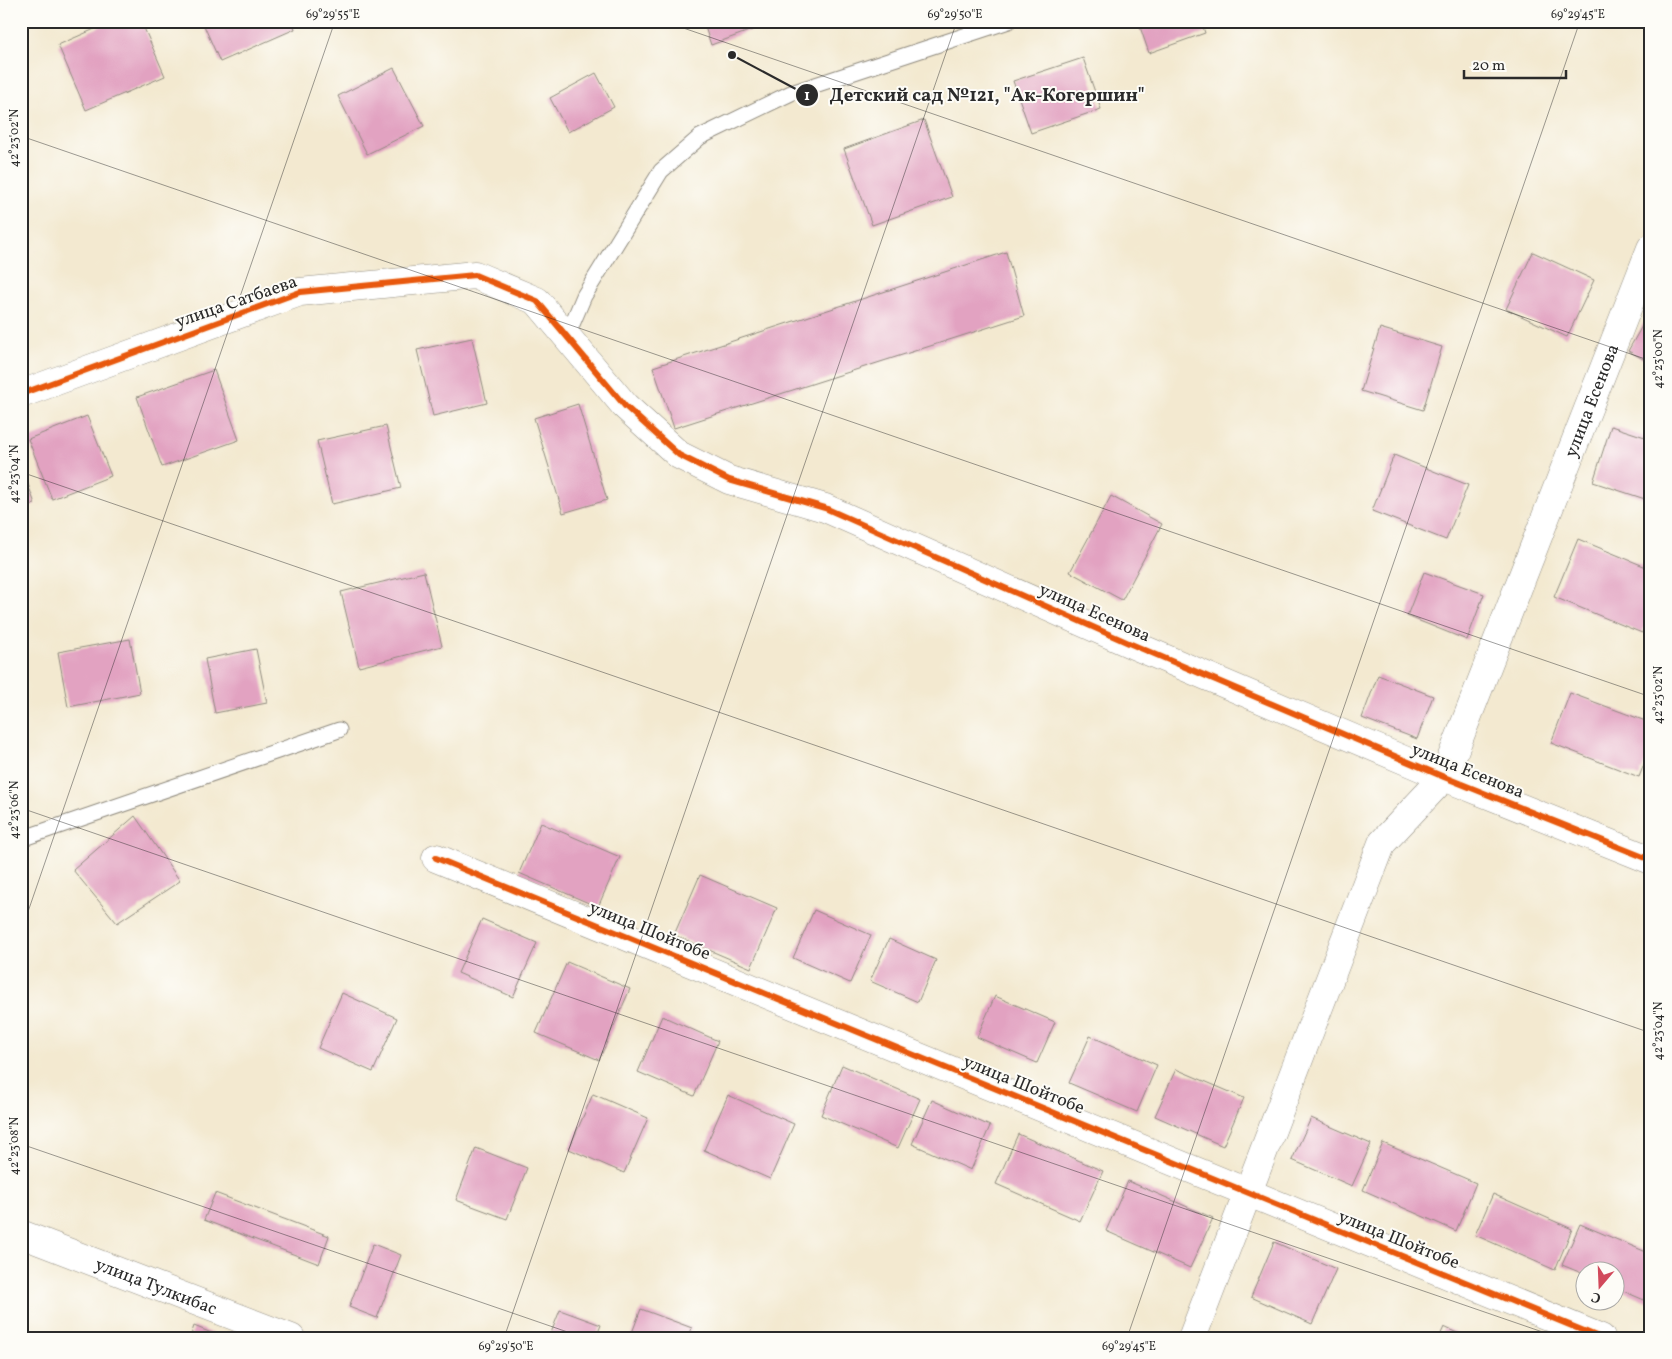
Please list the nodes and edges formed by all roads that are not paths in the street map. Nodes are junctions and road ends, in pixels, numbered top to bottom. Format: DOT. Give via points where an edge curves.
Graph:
graph roads {
  1 [pos="1009,21"];
  2 [pos="1651,248"];
  3 [pos="567,336"];
  4 [pos="21,394"];
  5 [pos="339,730"];
  6 [pos="1444,777"];
  7 [pos="21,839"];
  8 [pos="436,858"];
  9 [pos="1651,860"];
  10 [pos="1248,1193"];
  11 [pos="21,1234"];
  12 [pos="291,1338"];
  13 [pos="1192,1338"];
  14 [pos="1600,1338"];
  1 -- 3 [label="lane" via="791,93 700,137 661,171 584,296"];
  2 -- 6 [label="street, улица Есенова"];
  3 -- 4 [label="street, улица Сатбаева" via="537,301 475,275 300,292"];
  3 -- 6 [label="street, улица Есенова" via="625,406 679,455 729,480 824,508 1131,644"];
  5 -- 7 [label="lane"];
  6 -- 9 [label="street, улица Есенова"];
  6 -- 10 [label="street" via="1382,843"];
  8 -- 10 [label="street, улица Шойтобе"];
  10 -- 13 [label="street"];
  10 -- 14 [label="street, улица Шойтобе"];
  11 -- 12 [label="street, улица Тулкибас"];
}
